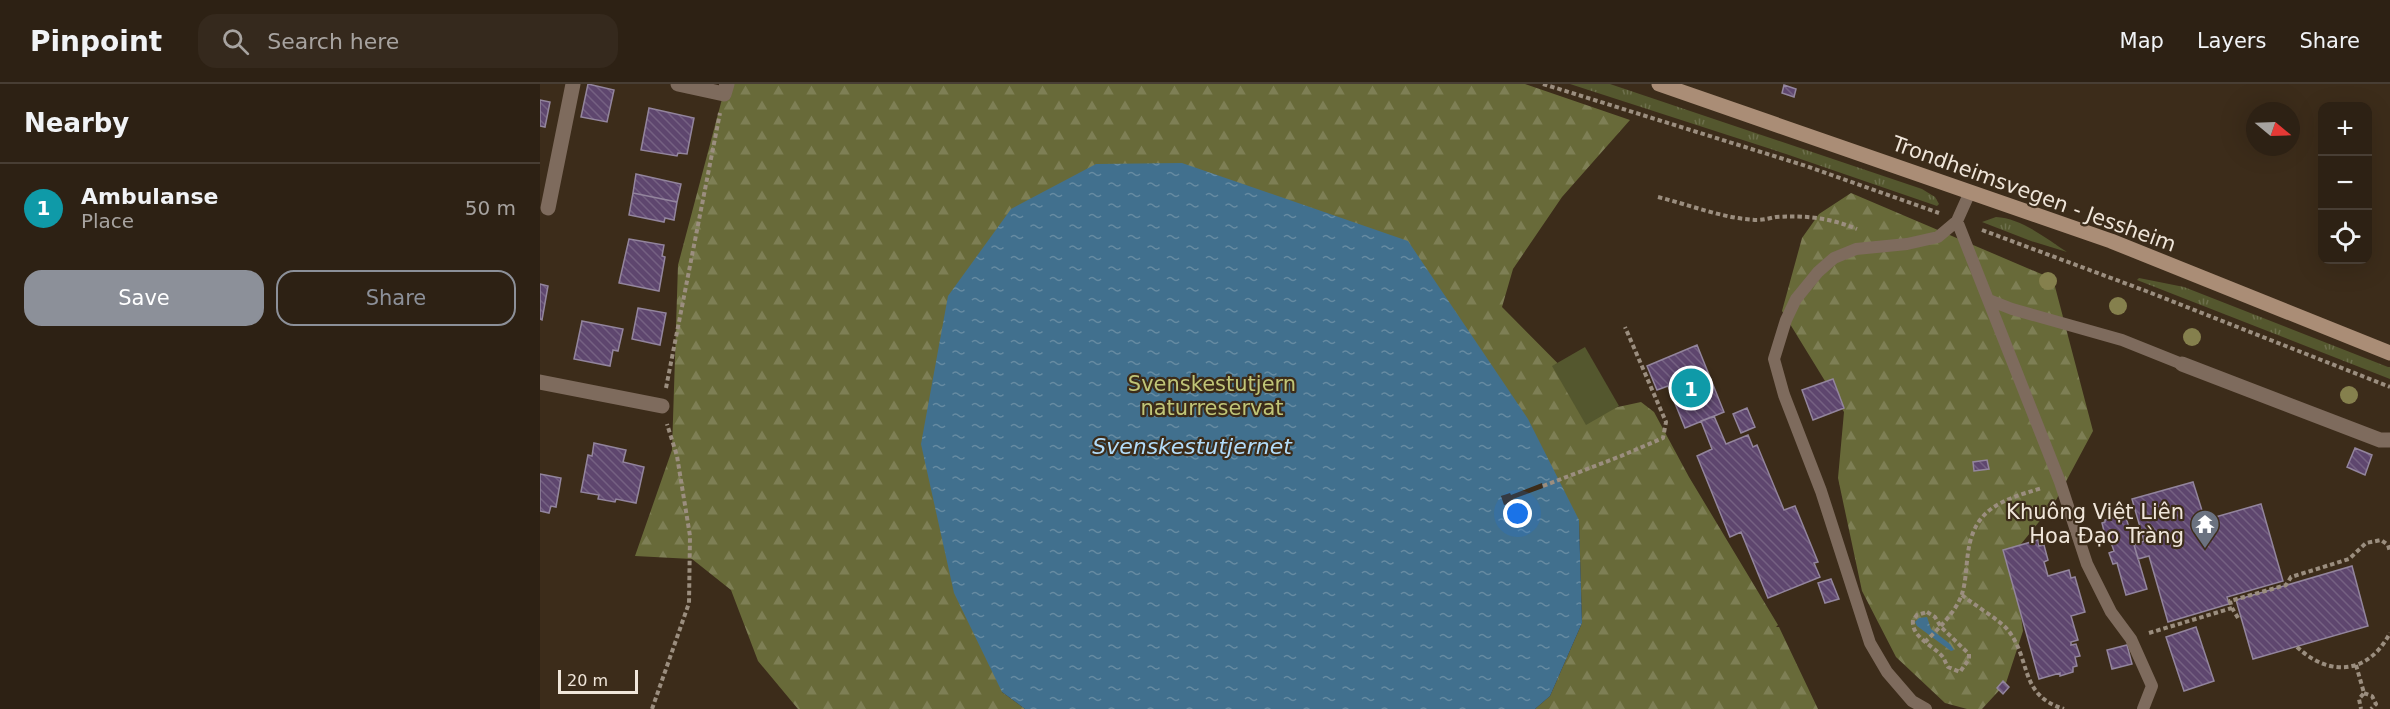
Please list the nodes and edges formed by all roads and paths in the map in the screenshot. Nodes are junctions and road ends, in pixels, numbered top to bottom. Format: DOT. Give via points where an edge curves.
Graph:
graph roads {
  1 [pos="573,84"];
  2 [pos="678,84"];
  3 [pos="1659,84"];
  4 [pos="725,89"];
  5 [pos="1970,192"];
  6 [pos="1658,197"];
  7 [pos="548,208"];
  8 [pos="1958,221"];
  9 [pos="1882,246"];
  10 [pos="1989,300"];
  11 [pos="1625,327"];
  12 [pos="2390,353"];
  13 [pos="2182,364"];
  14 [pos="540,382"];
  15 [pos="662,406"];
  16 [pos="2390,440"];
  17 [pos="1543,486"];
  18 [pos="2025,493"];
  19 [pos="2390,552"];
  20 [pos="1962,595"];
  21 [pos="2232,608"];
  22 [pos="2238,618"];
  23 [pos="1939,628"];
  24 [pos="2390,633"];
  25 [pos="2131,639"];
  26 [pos="1926,641"];
  27 [pos="2297,646"];
  28 [pos="2356,664"];
  29 [pos="2364,693"];
  30 [pos="652,709"];
  31 [pos="1926,709"];
  32 [pos="2064,709"];
  33 [pos="2143,709"];
  34 [pos="2361,709"];
  35 [pos="2371,709"];
  1 -- 7 [label="street"];
  2 -- 4 [label="street"];
  3 -- 5 [label="main road, Trondheimsvegen - Jessheim"];
  4 -- 15 [label="path"];
  5 -- 8 [label="lane"];
  5 -- 12 [label="main road, Trondheimsvegen - Jessheim" via="2111,241"];
  6 -- 9 [label="path" via="1742,218 1806,216 1837,221 1867,232"];
  8 -- 9 [label="lane" via="1938,237"];
  8 -- 10 [label="lane"];
  9 -- 31 [label="lane" via="1856,249 1834,258 1818,272 1796,299 1774,359 1870,643 1894,681 1912,701"];
  10 -- 13 [label="lane" via="2122,340"];
  10 -- 25 [label="lane" via="2060,482 2087,564 2111,612"];
  11 -- 17 [label="path" via="1666,422 1664,438"];
  13 -- 16 [label="street" via="2380,440"];
  14 -- 15 [label="street"];
  15 -- 30 [label="path" via="677,456 690,536 689,603"];
  18 -- 20 [label="path" via="2008,499 1977,522 1970,535"];
  19 -- 21 [label="path" via="2388,544 2381,540 2366,543 2349,559 2291,577 2286,585 2230,601"];
  20 -- 23 [label="path"];
  20 -- 32 [label="path" via="2007,629 2034,690"];
  21 -- 22 [label="path"];
  21 -- 25 [label="path"];
  23 -- 26 [label="path"];
  23 -- 26 [label="path" via="1935,617 1927,612 1917,615 1913,628"];
  23 -- 26 [label="path" via="1970,654 1964,669 1957,672 1948,667"];
  24 -- 28 [label="path" via="2374,655"];
  25 -- 33 [label="lane" via="2152,686"];
  27 -- 28 [label="path" via="2327,667 2344,669"];
  28 -- 29 [label="path"];
  29 -- 34 [label="path" via="2359,699"];
  29 -- 35 [label="path" via="2372,696 2376,704"];
}
